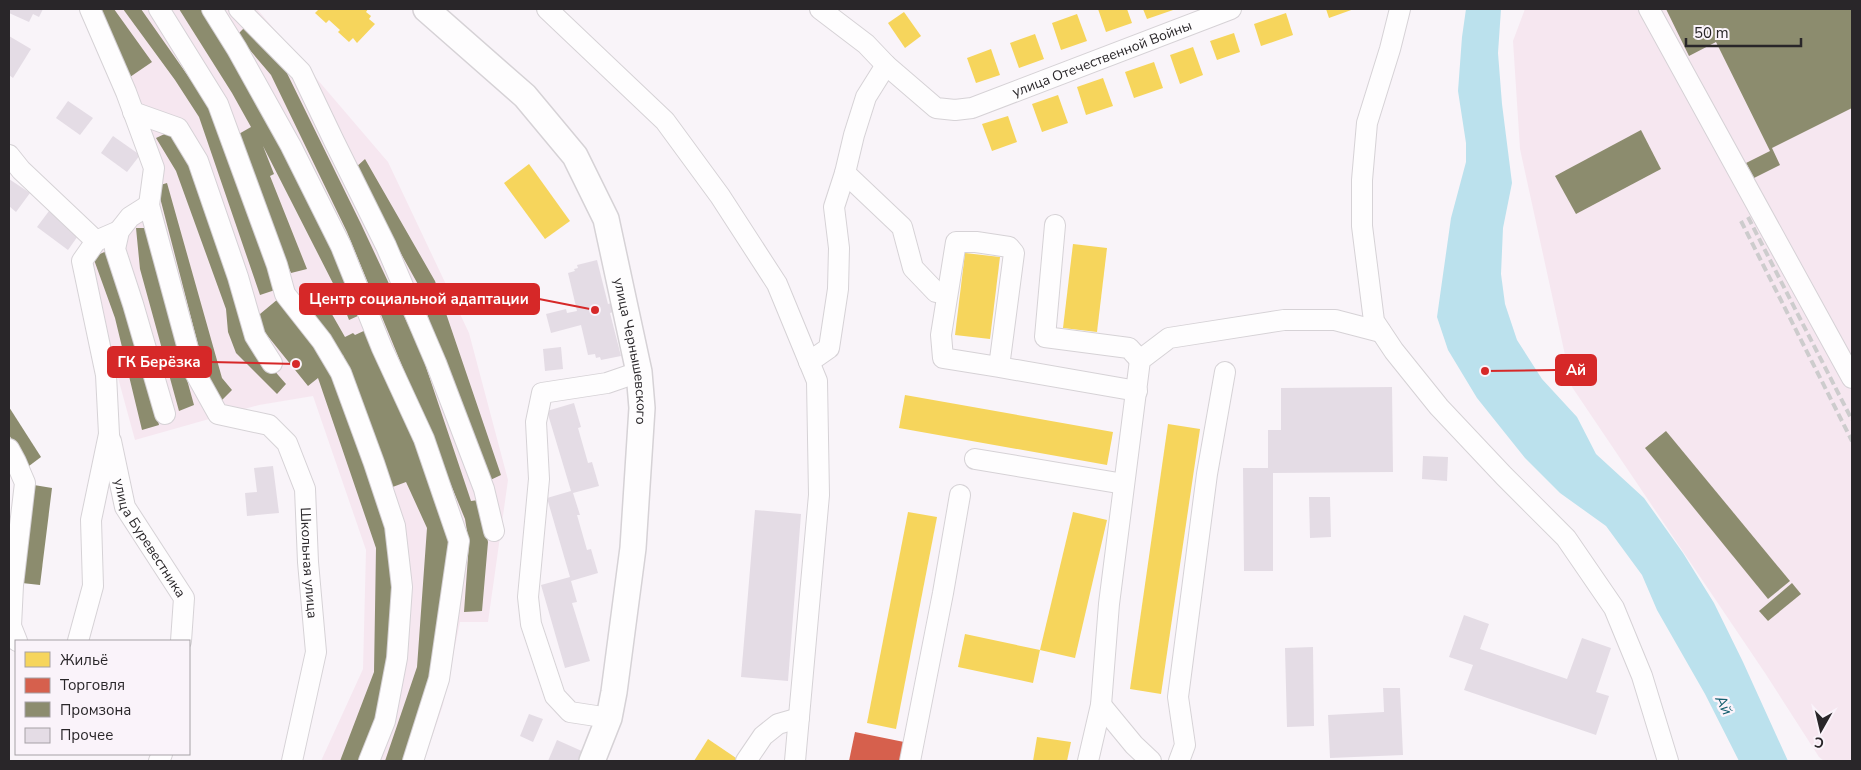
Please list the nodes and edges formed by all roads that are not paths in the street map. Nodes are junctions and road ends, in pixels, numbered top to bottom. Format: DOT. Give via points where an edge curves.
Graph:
graph roads {
  1 [pos="90,9"];
  2 [pos="158,9"];
  3 [pos="212,9"];
  4 [pos="239,9"];
  5 [pos="426,9"];
  6 [pos="547,9"];
  7 [pos="820,9"];
  8 [pos="1230,9"];
  9 [pos="1400,9"];
  10 [pos="1649,9"];
  11 [pos="886,65"];
  12 [pos="133,112"];
  13 [pos="9,155"];
  14 [pos="845,173"];
  15 [pos="148,205"];
  16 [pos="1055,225"];
  17 [pos="118,231"];
  18 [pos="96,241"];
  19 [pos="947,294"];
  20 [pos="1381,332"];
  21 [pos="1140,360"];
  22 [pos="809,362"];
  23 [pos="272,363"];
  24 [pos="999,367"];
  25 [pos="639,372"];
  26 [pos="1225,372"];
  27 [pos="1852,378"];
  28 [pos="1137,391"];
  29 [pos="165,414"];
  30 [pos="109,434"];
  31 [pos="9,449"];
  32 [pos="975,459"];
  33 [pos="1124,484"];
  34 [pos="960,495"];
  35 [pos="494,531"];
  36 [pos="18,640"];
  37 [pos="78,640"];
  38 [pos="181,640"];
  39 [pos="1101,705"];
  40 [pos="609,718"];
  41 [pos="799,718"];
  42 [pos="292,761"];
  43 [pos="368,761"];
  44 [pos="413,761"];
  45 [pos="592,761"];
  46 [pos="746,761"];
  47 [pos="795,761"];
  48 [pos="910,761"];
  49 [pos="1088,761"];
  50 [pos="1151,761"];
  51 [pos="1179,761"];
  52 [pos="1668,761"];
  1 -- 12 [label="street"];
  2 -- 43 [label="street" via="218,104 285,294 322,340 340,373 395,526 402,587 397,658 385,721"];
  3 -- 44 [label="street" via="291,146 341,246 382,348 424,439 459,541 439,679"];
  4 -- 35 [label="street" via="301,72 386,246 436,363 484,488"];
  5 -- 25 [label="main road, улица Чернышевского" via="525,96 575,156 606,219"];
  6 -- 22 [label="street" via="666,121 777,284"];
  7 -- 11 [label="street, улица Отечественной Войны" via="866,44"];
  8 -- 11 [label="street, улица Отечественной Войны" via="972,108 936,108"];
  9 -- 20 [label="street" via="1367,123 1362,180 1362,226 1374,321"];
  10 -- 27 [label="street"];
  11 -- 14 [label="street" via="866,97"];
  12 -- 15 [label="street" via="154,168"];
  12 -- 23 [label="street" via="178,128 198,161 255,336"];
  13 -- 18 [label="street"];
  14 -- 19 [label="street" via="902,227 913,268 936,292"];
  14 -- 22 [label="street" via="834,207 839,248 838,289 829,348"];
  15 -- 17 [label="street" via="130,217"];
  15 -- 42 [label="street, Школьная улица" via="194,370 218,414 269,425 287,443 305,489 316,652"];
  16 -- 21 [label="street" via="1045,337 1129,348"];
  17 -- 18 [label="street"];
  17 -- 29 [label="street" via="115,250"];
  18 -- 30 [label="street" via="82,261 106,375"];
  19 -- 24 [label="street" via="941,335 943,358"];
  19 -- 24 [label="street" via="956,242 1009,247 1014,253"];
  20 -- 21 [label="street" via="1335,320 1284,320 1169,338"];
  20 -- 52 [label="street" via="1439,407 1566,538 1609,600 1642,676"];
  21 -- 28 [label="street"];
  22 -- 41 [label="street" via="817,381 818,495"];
  24 -- 28 [label="street"];
  25 -- 40 [label="main road, улица Чернышевского" via="642,408 632,548"];
  25 -- 40 [label="street" via="607,383 542,393 536,422 539,479 528,597 530,624 555,696 570,712"];
  26 -- 51 [label="street" via="1207,474 1178,698 1185,745"];
  28 -- 33 [label="street"];
  30 -- 37 [label="street" via="91,520 94,586"];
  30 -- 38 [label="street, улица Буревестника" via="125,507 184,598"];
  31 -- 36 [label="street" via="25,483 11,626"];
  32 -- 33 [label="street"];
  33 -- 39 [label="street"];
  34 -- 48 [label="street"];
  39 -- 49 [label="street"];
  39 -- 50 [label="street"];
  40 -- 45 [label="main road, улица Чернышевского"];
  41 -- 46 [label="street" via="778,724 763,736"];
  41 -- 47 [label="street"];
}
